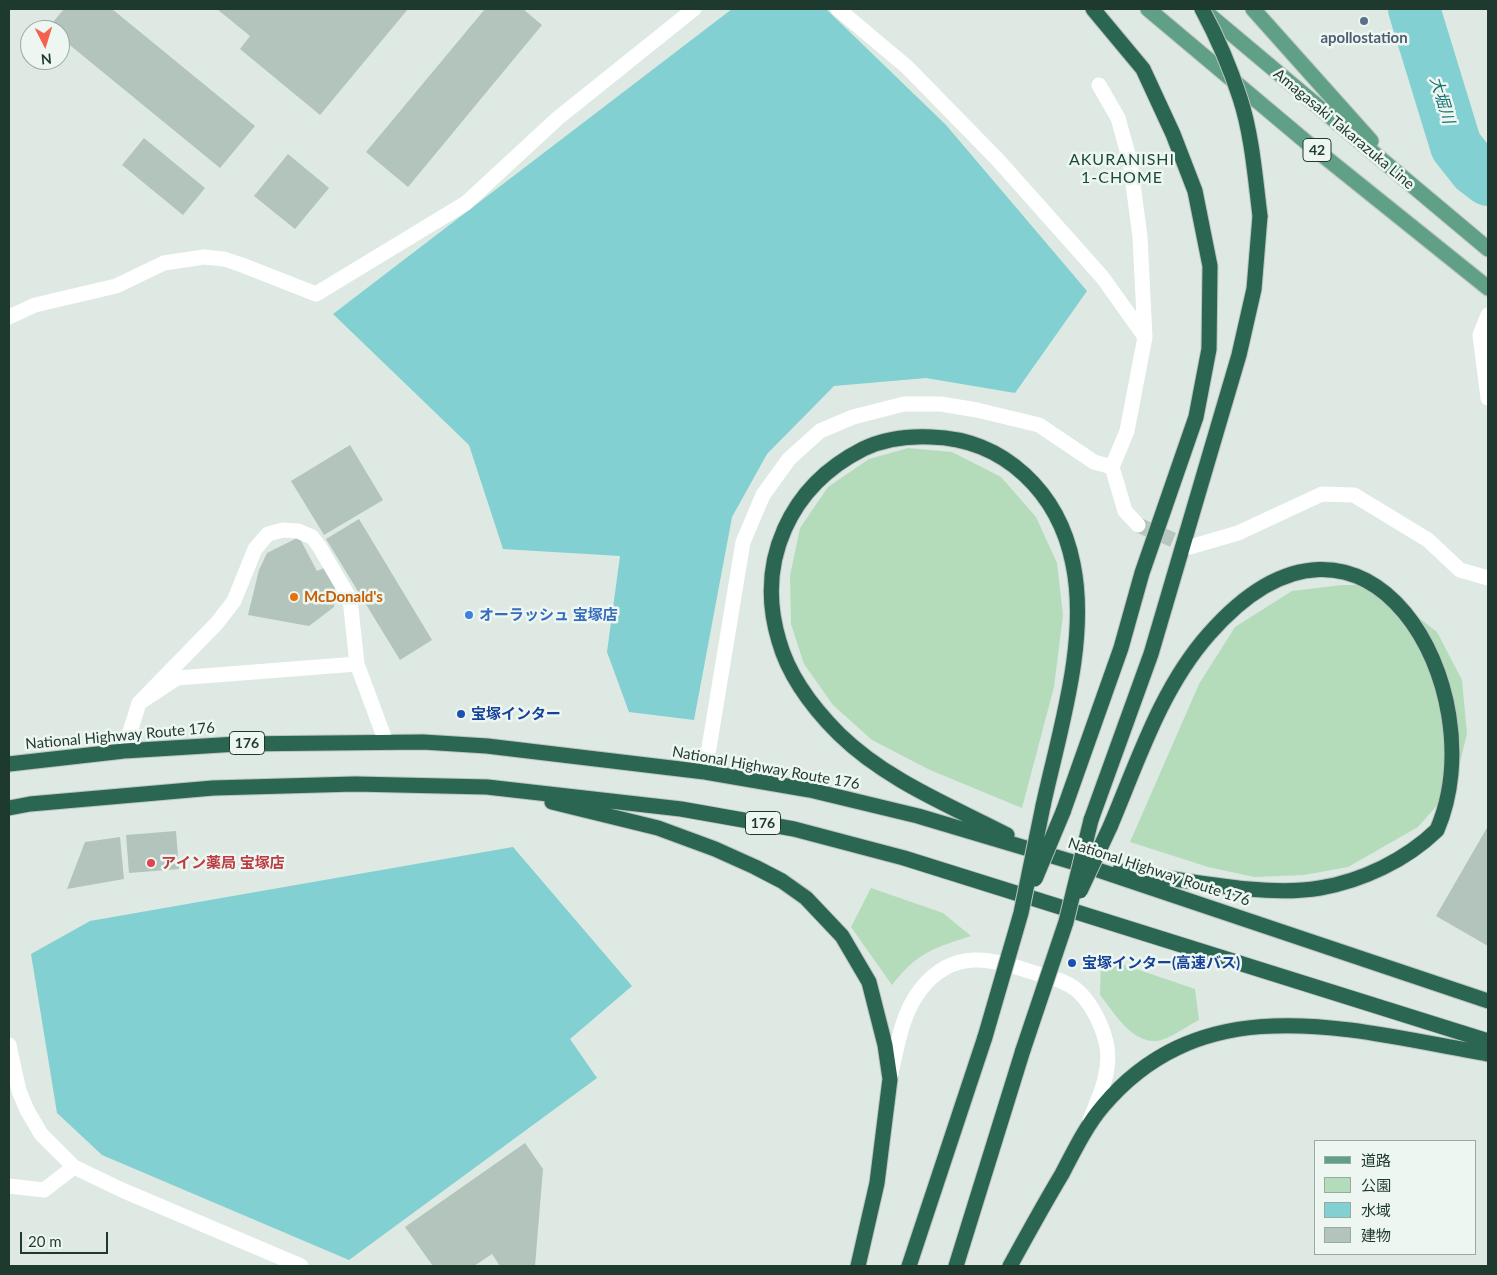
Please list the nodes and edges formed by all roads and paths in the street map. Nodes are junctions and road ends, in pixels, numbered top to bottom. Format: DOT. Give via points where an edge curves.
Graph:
graph roads {
  1 [pos="694,9"];
  2 [pos="838,9"];
  3 [pos="1093,9"];
  4 [pos="1148,9"];
  5 [pos="1201,9"];
  6 [pos="1253,9"];
  7 [pos="1099,84"];
  8 [pos="1410,185"];
  9 [pos="1488,248"];
  10 [pos="1488,288"];
  11 [pos="1488,314"];
  12 [pos="9,317"];
  13 [pos="1145,337"];
  14 [pos="1488,398"];
  15 [pos="1112,467"];
  16 [pos="1138,525"];
  17 [pos="1190,547"];
  18 [pos="1488,578"];
  19 [pos="1389,580"];
  20 [pos="357,664"];
  21 [pos="139,703"];
  22 [pos="386,742"];
  23 [pos="124,750"];
  24 [pos="9,764"];
  25 [pos="705,772"];
  26 [pos="487,787"];
  27 [pos="1461,801"];
  28 [pos="9,808"];
  29 [pos="1040,852"];
  30 [pos="1086,866"];
  31 [pos="1022,913"];
  32 [pos="1066,922"];
  33 [pos="1488,1001"];
  34 [pos="1488,1041"];
  35 [pos="9,1045"];
  36 [pos="1488,1054"];
  37 [pos="890,1079"];
  38 [pos="1086,1129"];
  39 [pos="74,1167"];
  40 [pos="9,1186"];
  41 [pos="301,1266"];
  42 [pos="858,1266"];
  43 [pos="909,1266"];
  44 [pos="956,1266"];
  45 [pos="1010,1266"];
  1 -- 12 [label="street" via="558,118 466,203 316,294 242,264 204,257 164,263 116,286 35,305"];
  2 -- 13 [label="street" via="907,67 998,160 1103,278"];
  3 -- 31 [label="highway, bridge" via="1143,70 1174,134 1195,191 1210,266 1209,349 1196,417 1142,573 1120,648 1063,812"];
  4 -- 10 [label="main road, 42"];
  5 -- 8 [label="main road, Amagasaki Takarazuka Line / 42"];
  5 -- 32 [label="highway, bridge" via="1219,42 1240,99 1253,156 1260,216 1254,289 1240,355 1151,654 1091,820"];
  6 -- 8 [label="main road, 42"];
  7 -- 13 [label="street" via="1118,118 1130,161 1140,237"];
  8 -- 9 [label="main road, Amagasaki Takarazuka Line / 42"];
  11 -- 14 [label="street" via="1480,334"];
  13 -- 15 [label="street" via="1127,431"];
  15 -- 16 [label="street" via="1124,511"];
  15 -- 25 [label="street" via="1094,462 1039,425 941,404 904,404 853,416 820,430 789,459 763,495 743,542"];
  17 -- 18 [label="street" via="1238,533 1322,494 1354,495 1428,540 1460,570"];
  19 -- 32 [label="highway, bridge" via="1364,572 1315,570 1265,586 1226,615 1174,681"];
  20 -- 21 [label="street" via="178,678"];
  20 -- 21 [label="street" via="350,599 312,537 298,531 283,530 268,534 255,549 234,601 217,623"];
  20 -- 22 [label="street"];
  21 -- 23 [label="street"];
  22 -- 23 [label="highway, National Highway Route 176 / 176" via="237,744"];
  22 -- 25 [label="highway, National Highway Route 176 / 176" via="487,746"];
  23 -- 24 [label="highway, National Highway Route 176 / 176"];
  25 -- 29 [label="highway, National Highway Route 176 / 176" via="918,816"];
  26 -- 28 [label="highway, 176" via="354,784 214,788"];
  26 -- 34 [label="highway, 176" via="681,809 794,829 904,858"];
  26 -- 37 [label="highway" via="658,828 754,867 806,898 842,936 868,982"];
  27 -- 30 [label="highway" via="1426,841 1402,857 1347,882 1320,888 1290,891 1251,889"];
  29 -- 30 [label="highway, National Highway Route 176 / 176"];
  29 -- 31 [label="highway, bridge" via="903,782 870,760 817,710 795,678 785,656 773,608 772,572 778,543 788,520 820,478 864,448 917,436 971,443 994,452 1034,482 1068,541 1074,567 1077,624 1068,692 1043,806"];
  30 -- 33 [label="highway, National Highway Route 176 / 176"];
  31 -- 43 [label="highway, bridge" via="985,1037"];
  32 -- 44 [label="highway, bridge"];
  35 -- 39 [label="street" via="19,1091 27,1110 41,1134"];
  36 -- 38 [label="highway" via="1342,1028 1299,1025 1244,1027 1191,1042 1166,1054 1122,1086"];
  37 -- 38 [label="street" via="906,1017 922,987 935,974 954,964 976,959 994,960 1065,982 1080,993 1092,1009 1107,1047 1107,1068"];
  37 -- 42 [label="highway" via="877,1183"];
  38 -- 45 [label="highway"];
  39 -- 40 [label="street" via="44,1190"];
  39 -- 41 [label="street"];
}
